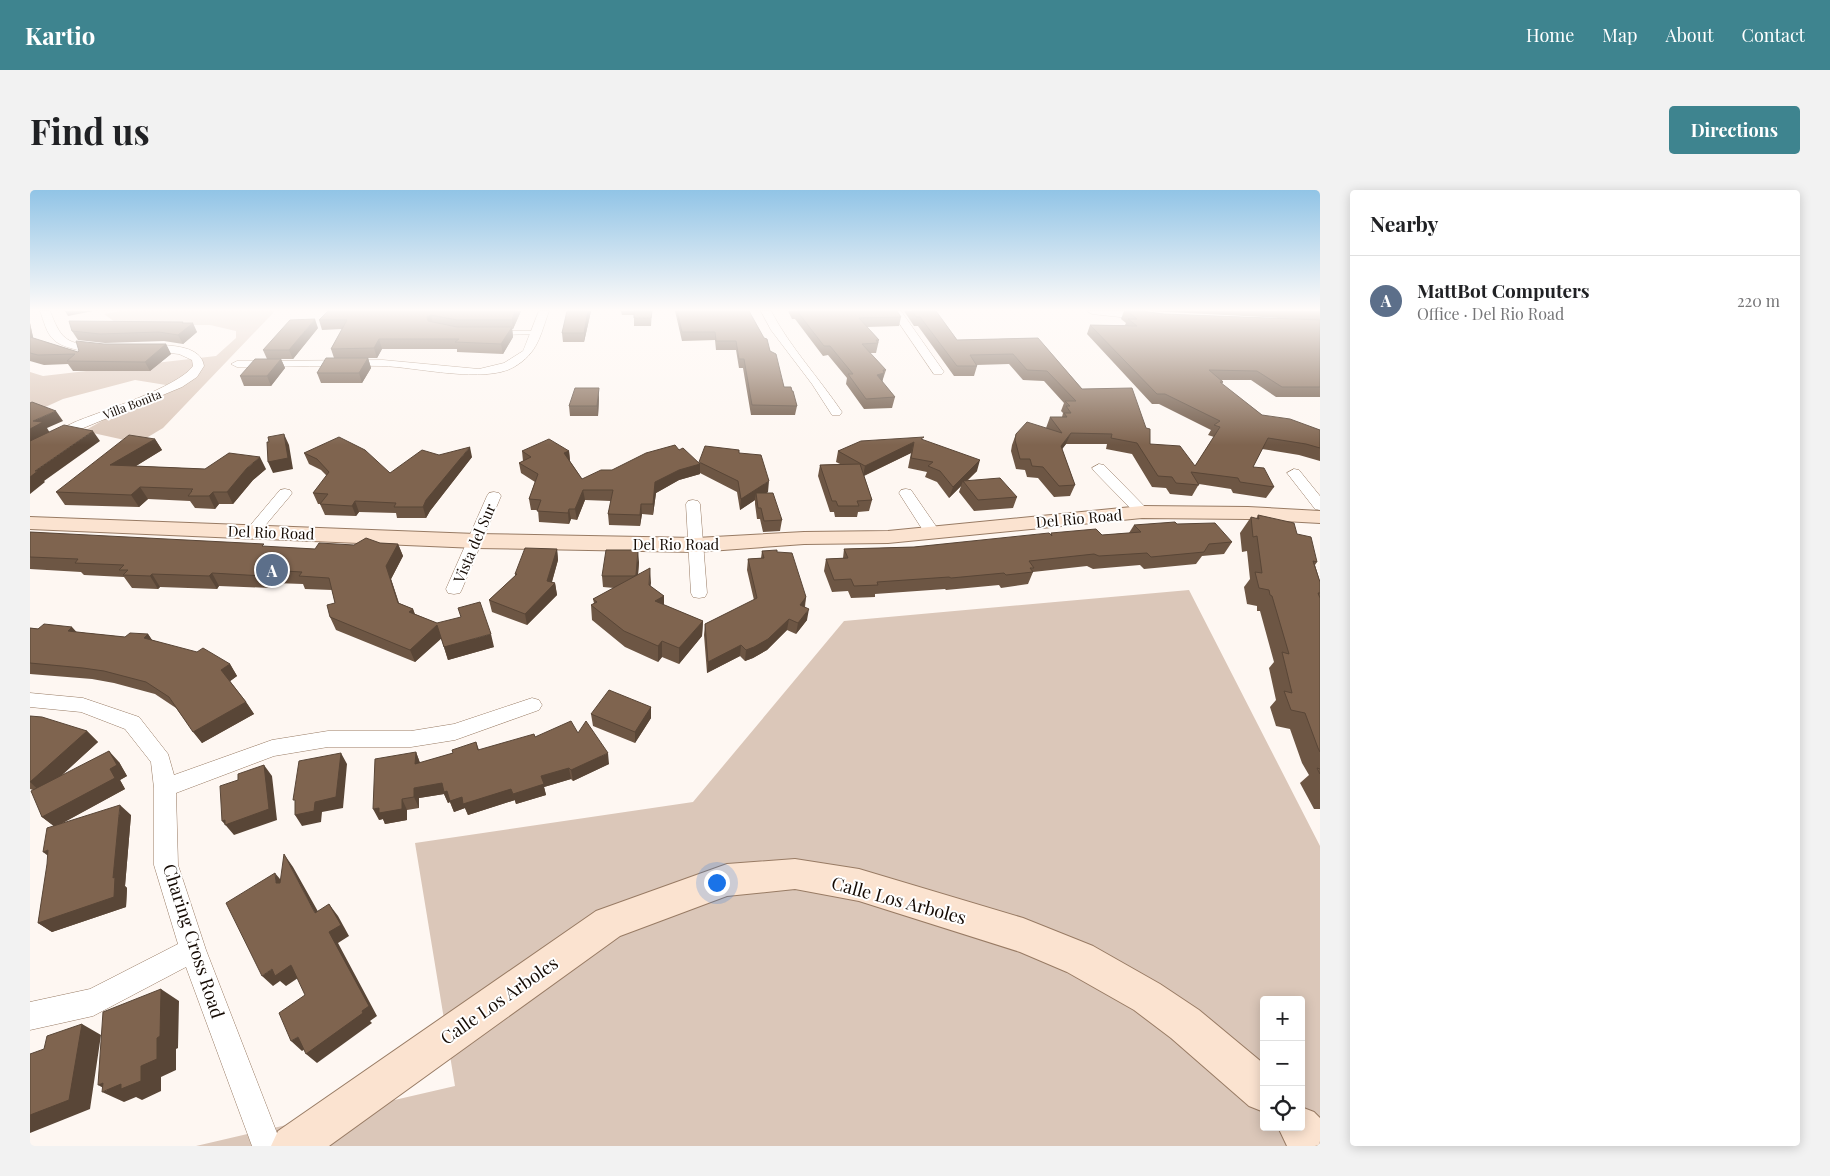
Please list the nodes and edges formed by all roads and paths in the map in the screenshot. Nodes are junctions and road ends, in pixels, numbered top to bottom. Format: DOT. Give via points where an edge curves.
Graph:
graph roads {
  1 [pos="192,356"];
  2 [pos="524,356"];
  3 [pos="796,356"];
  4 [pos="927,356"];
  5 [pos="237,364"];
  6 [pos="938,372"];
  7 [pos="836,412"];
  8 [pos="30,450"];
  9 [pos="1099,468"];
  10 [pos="1294,473"];
  11 [pos="285,493"];
  12 [pos="906,493"];
  13 [pos="494,496"];
  14 [pos="693,504"];
  15 [pos="1320,506"];
  16 [pos="1142,512"];
  17 [pos="1320,517"];
  18 [pos="30,523"];
  19 [pos="253,531"];
  20 [pos="932,532"];
  21 [pos="476,541"];
  22 [pos="696,544"];
  23 [pos="454,589"];
  24 [pos="699,593"];
  25 [pos="30,700"];
  26 [pos="532,705"];
  27 [pos="165,788"];
  28 [pos="193,950"];
  29 [pos="30,1016"];
  30 [pos="1260,1087"];
  31 [pos="1303,1131"];
  32 [pos="267,1146"];
  33 [pos="293,1146"];
  34 [pos="1316,1146"];
  1 -- 8 [label="street, Villa Bonita" via="198,359 198,367 192,376 178,385 77,426"];
  2 -- 5 [label="street" via="508,366 479,372 383,363"];
  3 -- 7 [label="street"];
  4 -- 6 [label="street"];
  9 -- 16 [label="street"];
  10 -- 15 [label="street"];
  11 -- 19 [label="street"];
  12 -- 20 [label="street"];
  13 -- 21 [label="street, Vista del Sur"];
  14 -- 22 [label="street"];
  16 -- 17 [label="main road, Del Rio Road" via="1248,512"];
  16 -- 20 [label="main road, Del Rio Road"];
  18 -- 19 [label="main road, Del Rio Road"];
  19 -- 21 [label="main road, Del Rio Road"];
  20 -- 22 [label="main road, Del Rio Road"];
  21 -- 22 [label="main road, Del Rio Road"];
  21 -- 23 [label="street, Vista del Sur"];
  22 -- 24 [label="street"];
  25 -- 27 [label="street, Charing Cross Road" via="83,705 132,723 161,760"];
  26 -- 27 [label="street" via="456,732 411,739 328,739 272,748"];
  27 -- 28 [label="street, Charing Cross Road" via="166,865"];
  28 -- 29 [label="street" via="93,1002"];
  28 -- 32 [label="street, Charing Cross Road"];
  30 -- 33 [label="main road, Calle Los Arboles" via="1223,1054 1147,997 1073,956 1023,935 859,885 795,874 726,880 608,923"];
  31 -- 34 [label="main road"];
}
